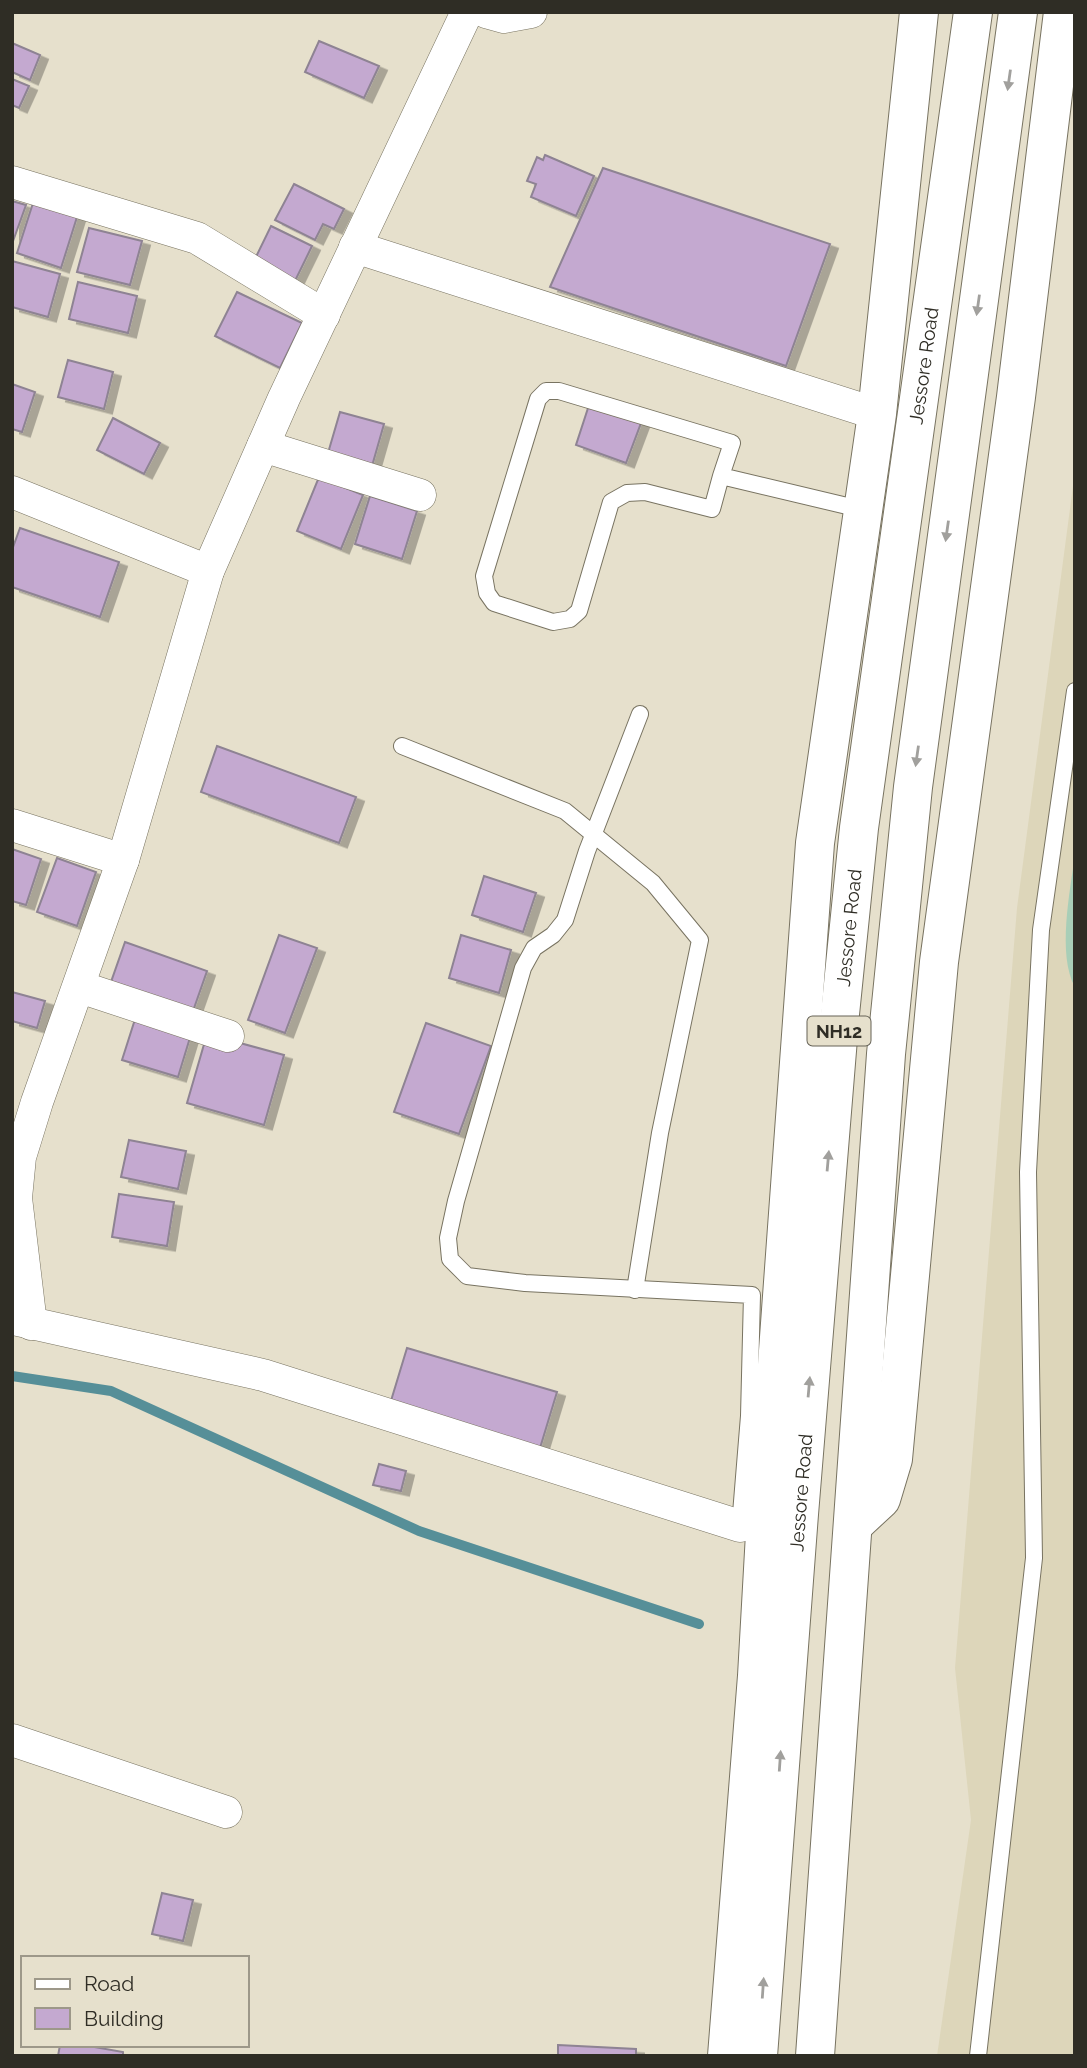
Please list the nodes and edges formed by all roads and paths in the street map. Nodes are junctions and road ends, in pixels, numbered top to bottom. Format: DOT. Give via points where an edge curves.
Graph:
graph roads {
  1 [pos="467,12"];
  2 [pos="486,12"];
  3 [pos="531,12"];
  4 [pos="919,12"];
  5 [pos="973,12"];
  6 [pos="1018,12"];
  7 [pos="1063,12"];
  8 [pos="12,182"];
  9 [pos="355,247"];
  10 [pos="324,315"];
  11 [pos="877,414"];
  12 [pos="264,446"];
  13 [pos="721,476"];
  14 [pos="12,492"];
  15 [pos="419,495"];
  16 [pos="864,510"];
  17 [pos="208,571"];
  18 [pos="1075,691"];
  19 [pos="639,714"];
  20 [pos="402,746"];
  21 [pos="12,825"];
  22 [pos="594,834"];
  23 [pos="123,860"];
  24 [pos="80,987"];
  25 [pos="228,1036"];
  26 [pos="16,1155"];
  27 [pos="635,1290"];
  28 [pos="22,1321"];
  29 [pos="768,1519"];
  30 [pos="853,1524"];
  31 [pos="12,1740"];
  32 [pos="226,1812"];
  33 [pos="727,2056"];
  34 [pos="758,2056"];
  35 [pos="815,2056"];
  36 [pos="978,2056"];
  1 -- 9 [label="street"];
  2 -- 3 [label="street" via="505,17"];
  4 -- 11 [label="main road"];
  29 -- 5 [label="main road, Jessore Road / NH12, one-way"];
  6 -- 30 [label="main road, NH12, one-way" via="913,787 886,1054"];
  7 -- 30 [label="main road" via="939,962 893,1460 881,1499"];
  8 -- 10 [label="street" via="197,238"];
  9 -- 10 [label="street"];
  9 -- 11 [label="street"];
  10 -- 12 [label="street"];
  11 -- 16 [label="main road"];
  12 -- 15 [label="street"];
  12 -- 17 [label="street"];
  13 -- 13 [label="lane" via="712,509 645,492 627,493 611,502 579,611 570,619 552,622 494,603 487,593 488,563 538,399 546,391 559,391 732,443"];
  13 -- 16 [label="lane"];
  14 -- 17 [label="street"];
  16 -- 29 [label="main road" via="816,843"];
  17 -- 23 [label="street"];
  18 -- 36 [label="lane" via="1041,930 1028,1172 1034,1558"];
  19 -- 22 [label="lane"];
  20 -- 22 [label="lane" via="565,811"];
  21 -- 23 [label="street"];
  22 -- 27 [label="lane" via="653,883 700,940 660,1133"];
  22 -- 27 [label="lane" via="565,920 534,948 523,968 448,1238 450,1259 467,1276"];
  23 -- 24 [label="street"];
  24 -- 25 [label="street"];
  24 -- 26 [label="street"];
  26 -- 28 [label="street"];
  27 -- 29 [label="lane" via="752,1295 749,1416"];
  28 -- 29 [label="street" via="263,1375"];
  29 -- 33 [label="main road"];
  34 -- 29 [label="main road, Jessore Road / NH12, one-way"];
  30 -- 35 [label="main road, NH12"];
  31 -- 32 [label="street"];
}
